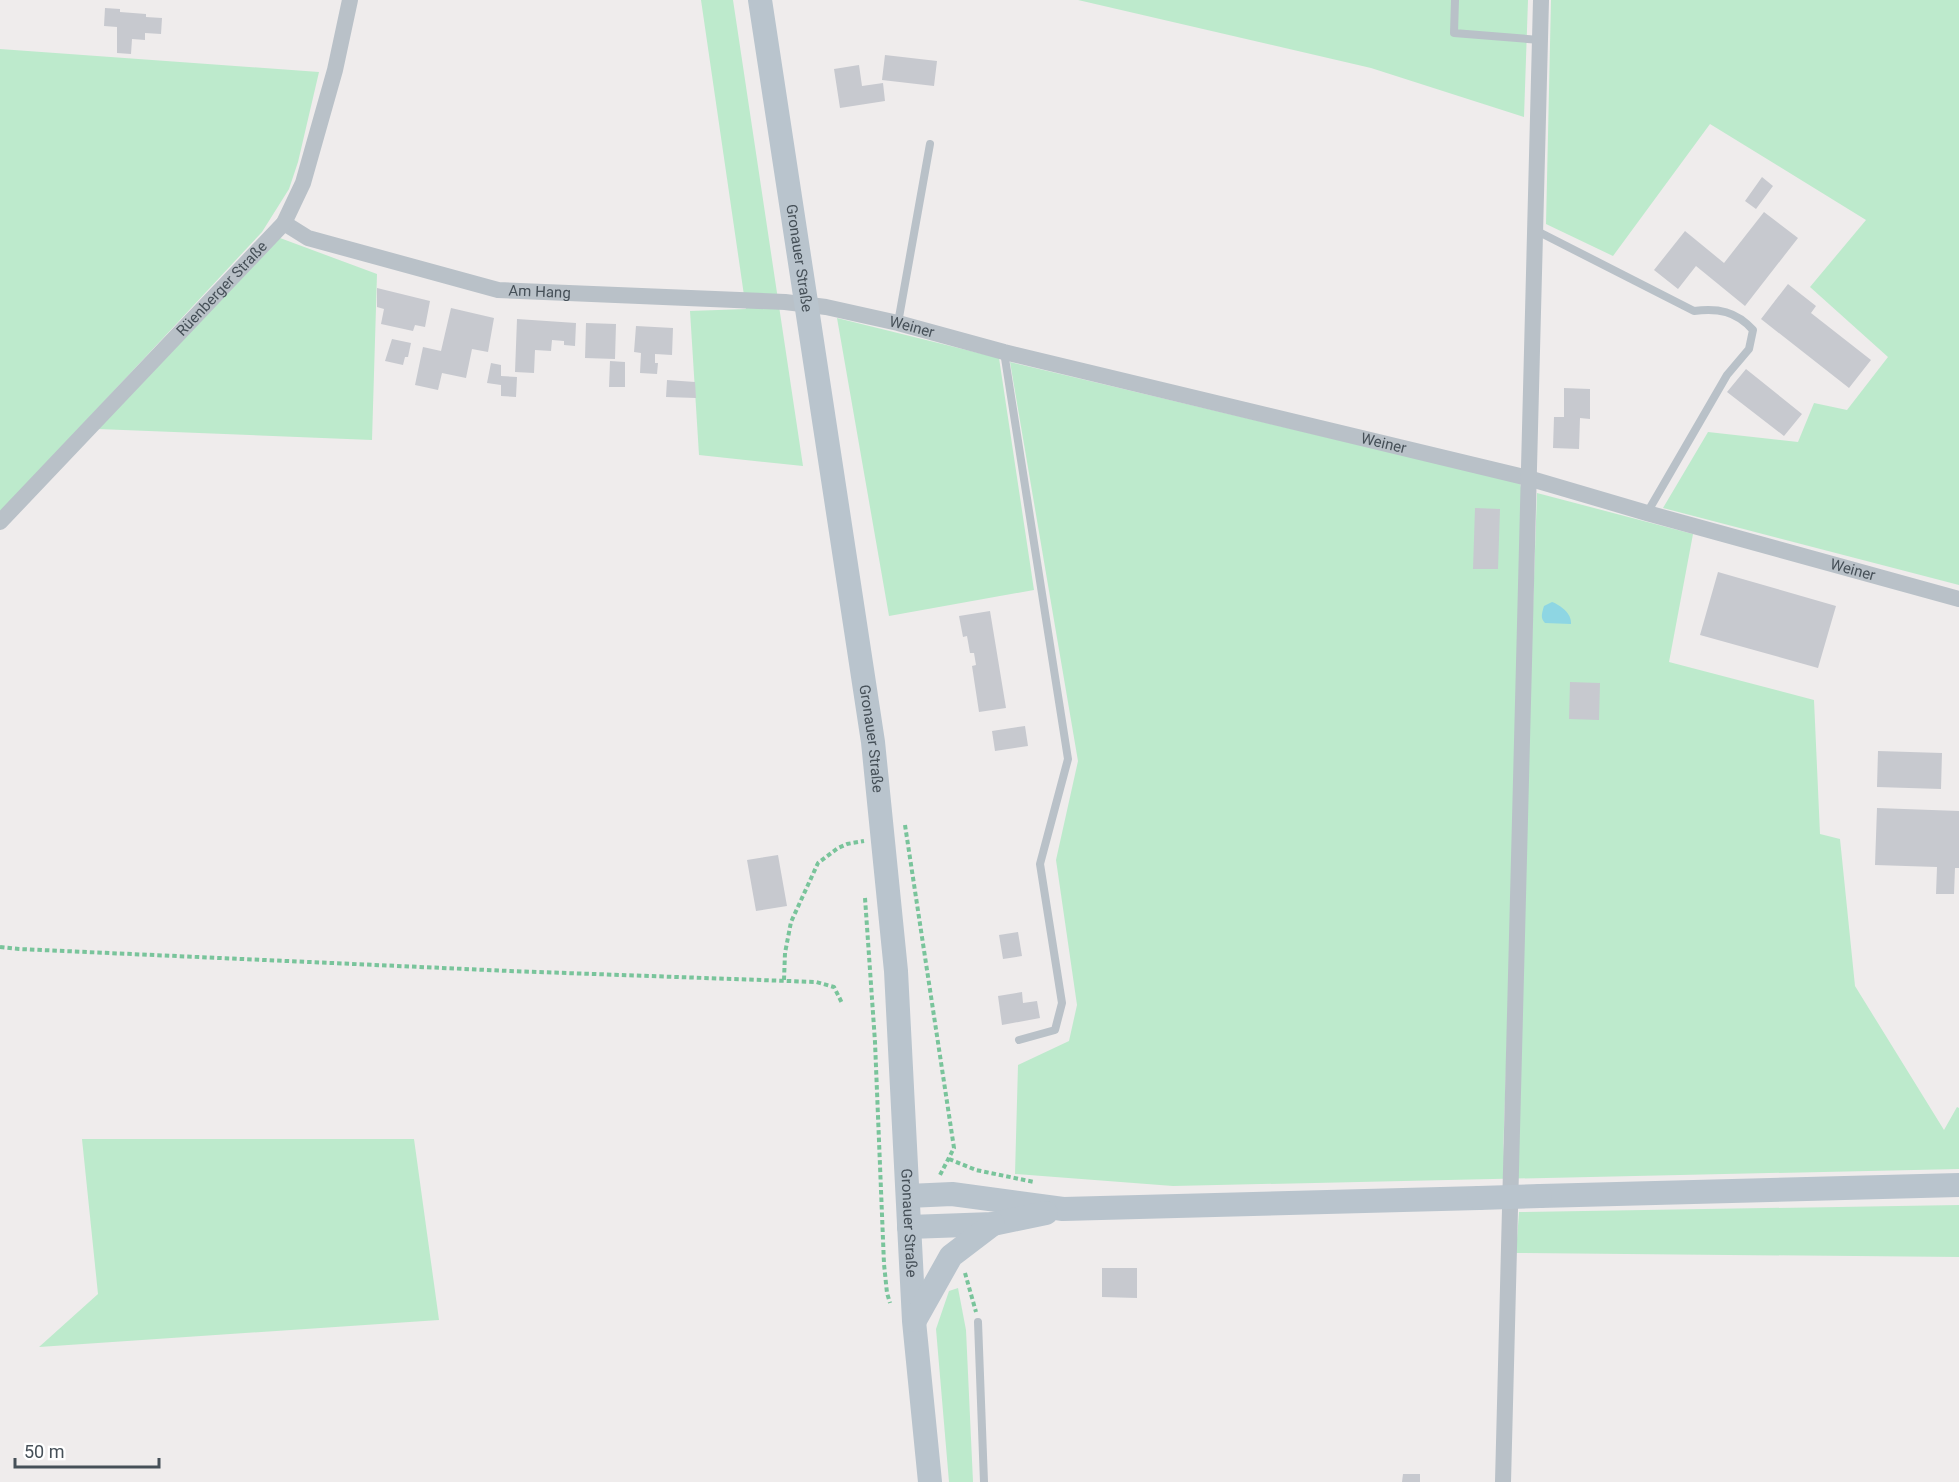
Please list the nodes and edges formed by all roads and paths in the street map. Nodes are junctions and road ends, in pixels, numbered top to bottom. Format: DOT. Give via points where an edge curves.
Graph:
graph roads {
  1 [pos="350,0"];
  2 [pos="760,0"];
  3 [pos="1455,0"];
  4 [pos="1541,0"];
  5 [pos="1540,40"];
  6 [pos="930,144"];
  7 [pos="284,223"];
  8 [pos="1535,230"];
  9 [pos="806,304"];
  10 [pos="898,323"];
  11 [pos="1004,352"];
  12 [pos="1528,478"];
  13 [pos="1647,513"];
  14 [pos="0,522"];
  15 [pos="1959,599"];
  16 [pos="867,841"];
  17 [pos="865,894"];
  18 [pos="0,947"];
  19 [pos="784,980"];
  20 [pos="842,1003"];
  21 [pos="1019,1040"];
  22 [pos="1959,1185"];
  23 [pos="908,1196"];
  24 [pos="1063,1209"];
  25 [pos="993,1224"];
  26 [pos="909,1227"];
  27 [pos="914,1320"];
  28 [pos="978,1322"];
  29 [pos="930,1482"];
  30 [pos="984,1482"];
  31 [pos="1503,1482"];
  1 -- 7 [label="street, Rüenberger Straße" via="303,183"];
  2 -- 9 [label="main road, Gronauer Straße"];
  3 -- 5 [label="lane" via="1454,33"];
  4 -- 5 [label="street"];
  5 -- 8 [label="street"];
  6 -- 10 [label="lane"];
  7 -- 9 [label="street, Am Hang" via="308,238 498,290"];
  7 -- 14 [label="street, Rüenberger Straße"];
  8 -- 12 [label="street"];
  8 -- 13 [label="lane" via="1694,311 1714,309 1743,319 1753,330 1749,349 1727,375"];
  9 -- 10 [label="street, Weiner"];
  9 -- 16 [label="main road, Gronauer Straße" via="873,742"];
  10 -- 11 [label="street, Weiner"];
  11 -- 12 [label="street, Weiner"];
  11 -- 21 [label="lane" via="1068,759 1040,864 1062,1003 1055,1030"];
  12 -- 13 [label="street, Weiner"];
  12 -- 31 [label="street"];
  13 -- 15 [label="street, Weiner"];
  16 -- 19 [label="path" via="838,848 818,862 790,922"];
  16 -- 23 [label="main road, Gronauer Straße" via="896,971"];
  17 -- 27 [label="path" via="887,1293 891,1305"];
  18 -- 19 [label="path" via="498,971"];
  19 -- 20 [label="path" via="834,987"];
  22 -- 24 [label="main road, bridge"];
  23 -- 24 [label="main road" via="952,1194"];
  23 -- 26 [label="main road, Gronauer Straße"];
  24 -- 25 [label="main road"];
  25 -- 26 [label="main road"];
  25 -- 27 [label="main road" via="951,1256"];
  26 -- 27 [label="main road, Gronauer Straße"];
  27 -- 29 [label="main road, Gronauer Straße"];
  28 -- 30 [label="lane"];
}
